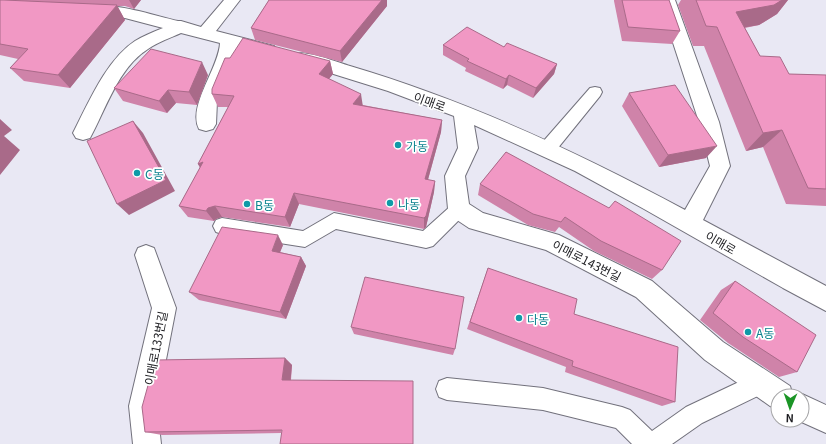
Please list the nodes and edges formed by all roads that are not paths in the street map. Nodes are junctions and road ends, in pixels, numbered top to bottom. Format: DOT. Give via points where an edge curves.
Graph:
graph roads {
  1 [pos="232,0"];
  2 [pos="667,0"];
  3 [pos="76,10"];
  4 [pos="181,26"];
  5 [pos="205,33"];
  6 [pos="228,39"];
  7 [pos="595,92"];
  8 [pos="463,113"];
  9 [pos="206,124"];
  10 [pos="83,133"];
  11 [pos="547,149"];
  12 [pos="459,209"];
  13 [pos="690,223"];
  14 [pos="222,226"];
  15 [pos="146,255"];
  16 [pos="826,299"];
  17 [pos="760,383"];
  18 [pos="447,389"];
  19 [pos="770,390"];
  20 [pos="810,412"];
  21 [pos="826,419"];
  22 [pos="147,444"];
  23 [pos="649,444"];
  24 [pos="652,444"];
  1 -- 5 [label="street"];
  2 -- 13 [label="street" via="709,122 720,166"];
  3 -- 4 [label="street, 이매로" via="125,13"];
  4 -- 5 [label="street, 이매로"];
  4 -- 10 [label="street" via="138,47 104,91"];
  5 -- 6 [label="street, 이매로"];
  6 -- 8 [label="street, 이매로" via="352,72"];
  6 -- 9 [label="street" via="228,52 208,101"];
  7 -- 11 [label="lane"];
  8 -- 11 [label="street, 이매로"];
  8 -- 12 [label="street" via="468,148 455,176"];
  11 -- 13 [label="street, 이매로"];
  12 -- 14 [label="lane" via="426,240 334,221 305,239"];
  12 -- 17 [label="street, 이매로143번길" via="477,221 551,242 644,289 714,351"];
  13 -- 16 [label="street, 이매로"];
  15 -- 22 [label="street, 이매로133번길" via="164,308 144,406"];
  17 -- 19 [label="street, 이매로143번길"];
  17 -- 24 [label="lane" via="694,415"];
  18 -- 23 [label="lane" via="543,399 622,418"];
  20 -- 21 [label="street"];
}
